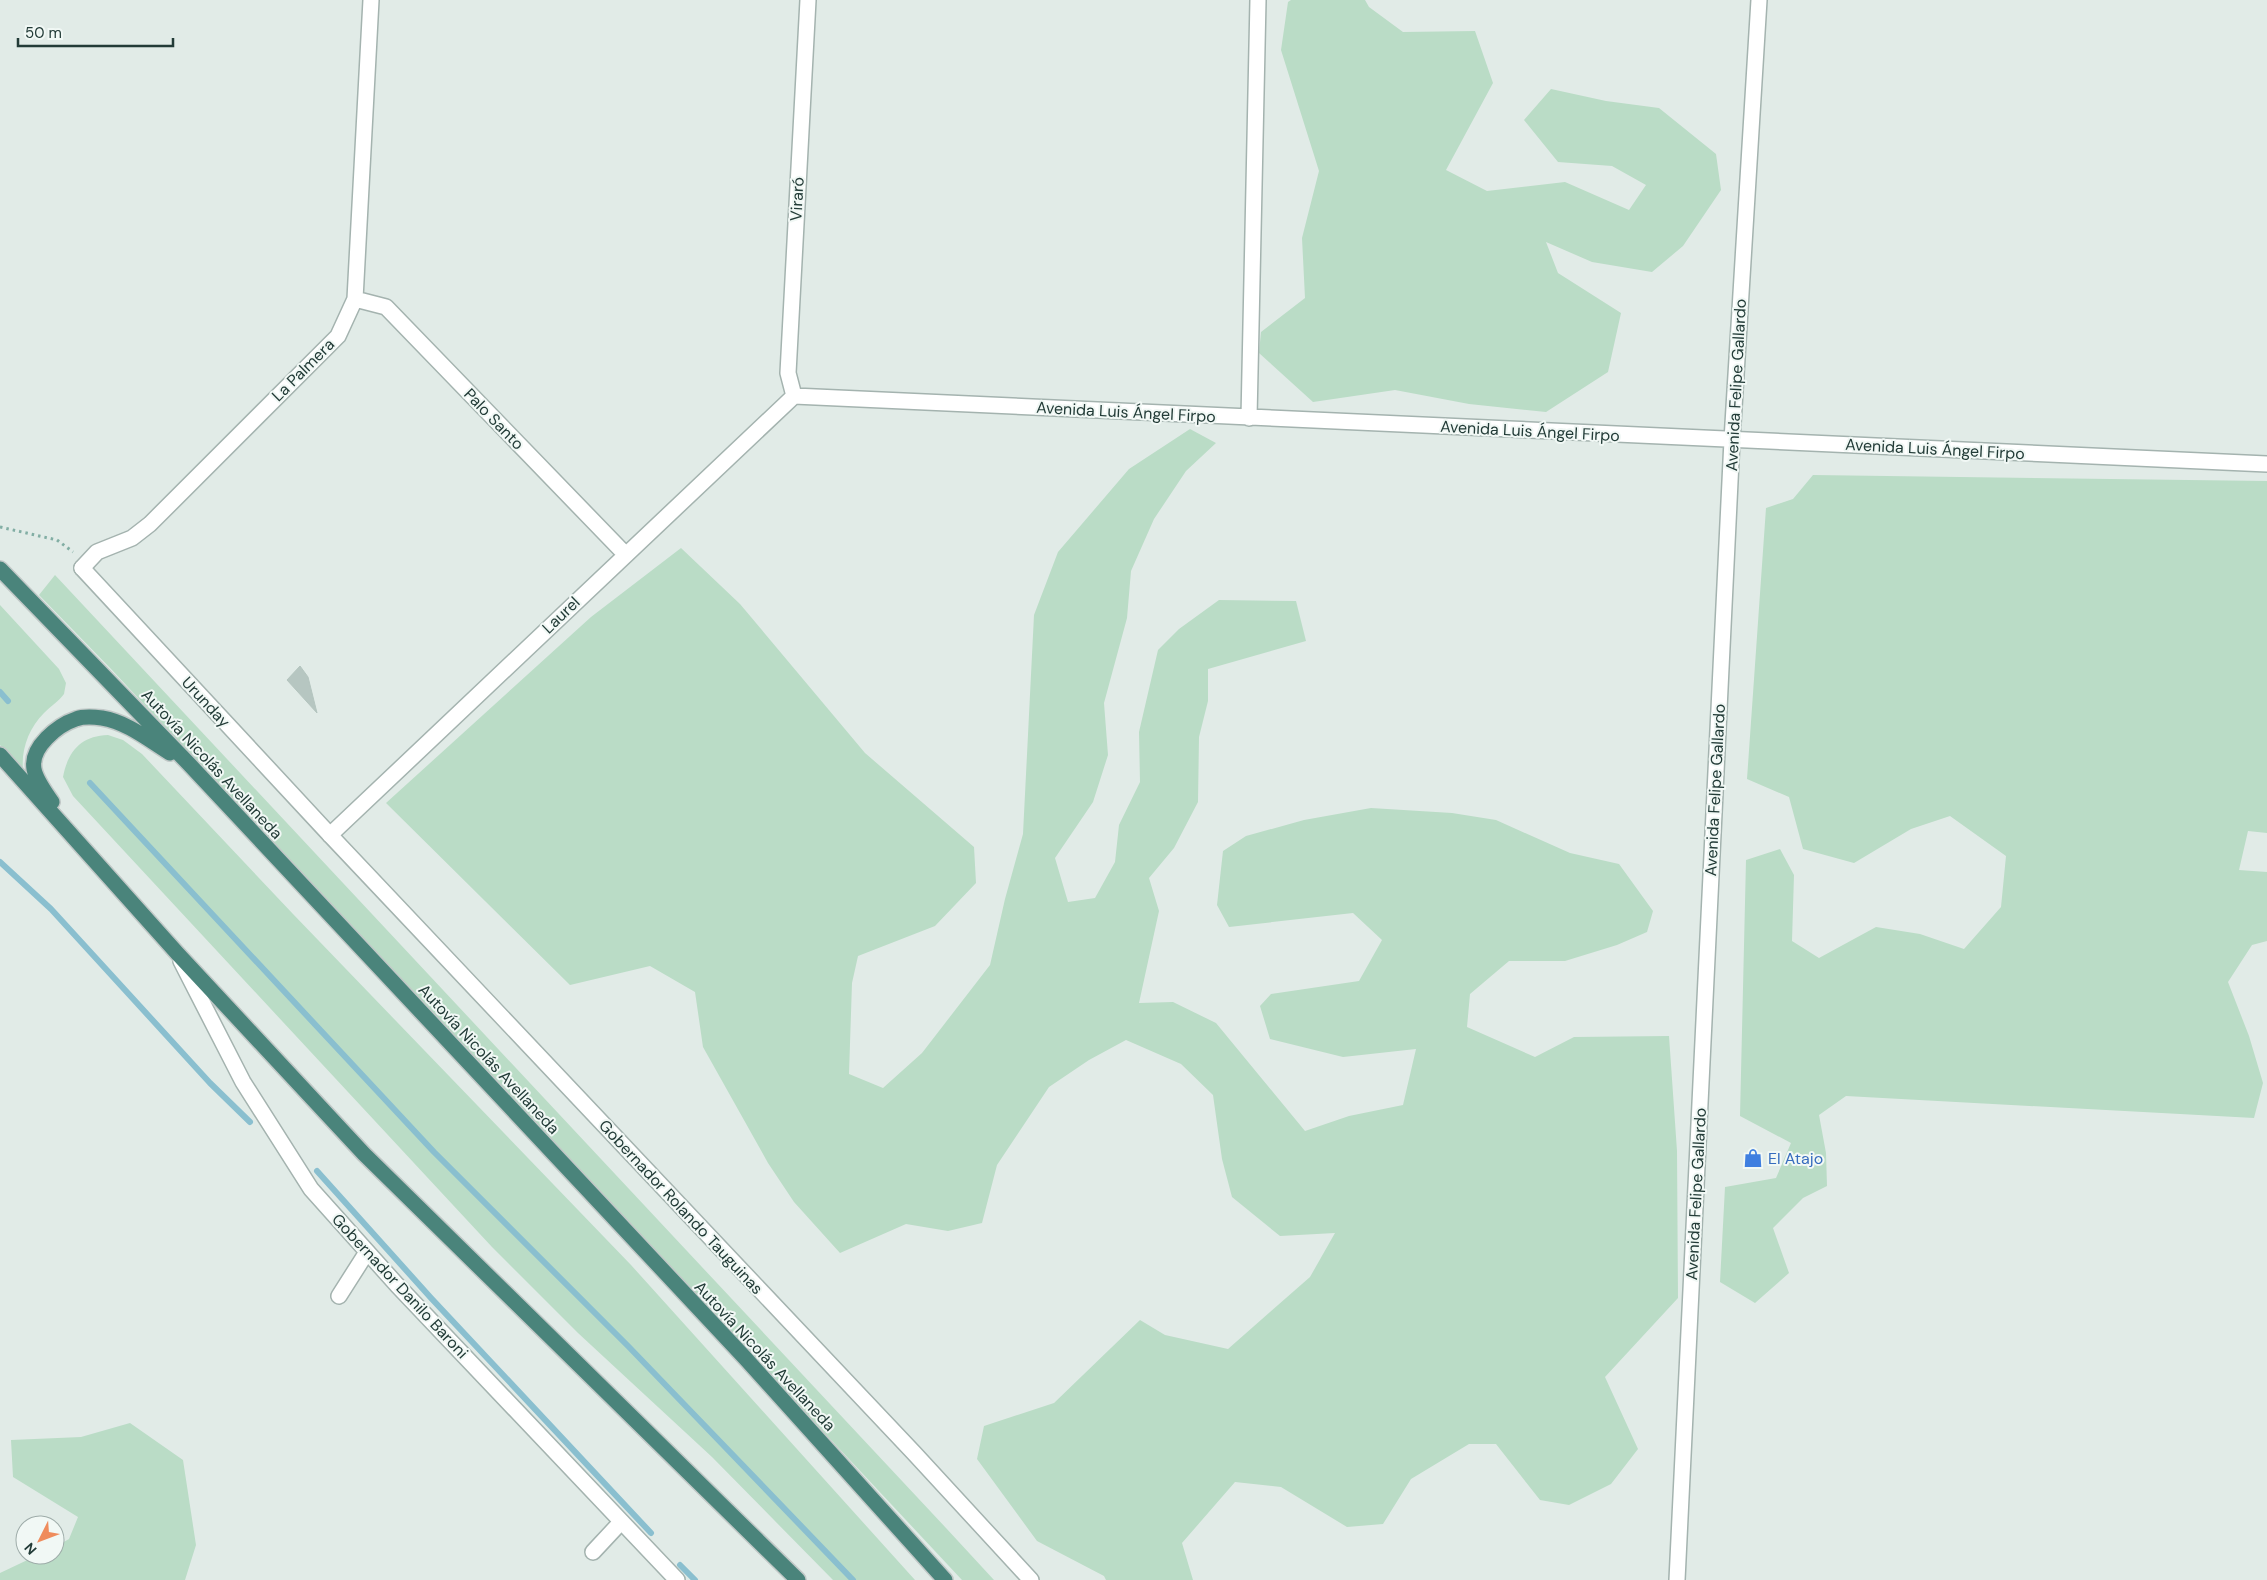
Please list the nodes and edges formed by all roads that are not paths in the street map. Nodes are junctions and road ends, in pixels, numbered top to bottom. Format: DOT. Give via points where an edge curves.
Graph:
graph roads {
  1 [pos="370,0"];
  2 [pos="808,0"];
  3 [pos="1258,0"];
  4 [pos="1759,0"];
  5 [pos="355,299"];
  6 [pos="794,396"];
  7 [pos="1249,418"];
  8 [pos="1732,440"];
  9 [pos="2267,464"];
  10 [pos="625,554"];
  11 [pos="85,565"];
  12 [pos="0,569"];
  13 [pos="0,755"];
  14 [pos="189,764"];
  15 [pos="330,835"];
  16 [pos="89,856"];
  17 [pos="177,953"];
  18 [pos="367,1252"];
  19 [pos="340,1296"];
  20 [pos="621,1522"];
  21 [pos="593,1552"];
  22 [pos="677,1580"];
  23 [pos="798,1580"];
  24 [pos="945,1580"];
  25 [pos="1030,1580"];
  26 [pos="1677,1580"];
  1 -- 5 [label="street, La Palmera"];
  2 -- 6 [label="street, Viraró" via="788,373"];
  3 -- 7 [label="street"];
  4 -- 8 [label="street, Avenida Felipe Gallardo"];
  5 -- 10 [label="street, Palo Santo" via="386,307"];
  5 -- 11 [label="street, La Palmera" via="338,336 150,524 132,538 97,552"];
  6 -- 7 [label="street, Avenida Luis Ángel Firpo"];
  6 -- 10 [label="street, Laurel"];
  7 -- 8 [label="street, Avenida Luis Ángel Firpo"];
  8 -- 9 [label="street, Avenida Luis Ángel Firpo"];
  8 -- 26 [label="street, Avenida Felipe Gallardo"];
  10 -- 15 [label="street, Laurel"];
  11 -- 15 [label="street, Urunday"];
  12 -- 14 [label="highway, Autovía Nicolás Avellaneda"];
  13 -- 16 [label="highway"];
  14 -- 16 [label="highway" via="122,724 104,719 77,718 64,724 44,741 38,749 34,769 43,789"];
  14 -- 24 [label="highway, Autovía Nicolás Avellaneda" via="746,1359"];
  15 -- 25 [label="street, Gobernador Rolando Tauguinas"];
  16 -- 17 [label="highway"];
  17 -- 18 [label="street, Gobernador Danilo Baroni" via="262,1114 311,1189"];
  17 -- 23 [label="highway" via="364,1154"];
  18 -- 19 [label="street"];
  18 -- 20 [label="street, Gobernador Danilo Baroni"];
  20 -- 21 [label="street"];
  20 -- 22 [label="street, Gobernador Danilo Baroni"];
}
